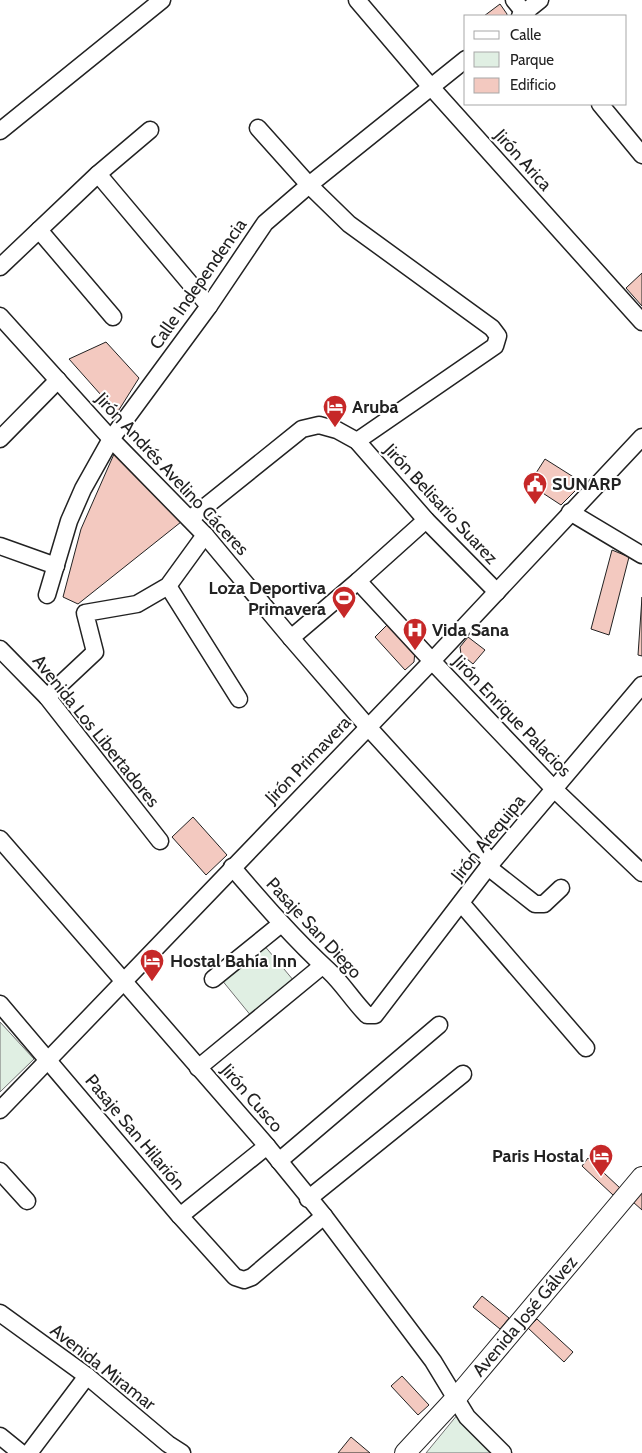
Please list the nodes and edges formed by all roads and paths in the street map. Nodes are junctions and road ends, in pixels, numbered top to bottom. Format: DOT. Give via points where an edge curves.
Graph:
graph roads {
  1 [pos="162,0"];
  2 [pos="357,0"];
  3 [pos="514,0"];
  4 [pos="540,0"];
  5 [pos="524,15"];
  6 [pos="464,61"];
  7 [pos="431,87"];
  8 [pos="601,105"];
  9 [pos="258,128"];
  10 [pos="150,130"];
  11 [pos="0,131"];
  12 [pos="642,155"];
  13 [pos="98,174"];
  14 [pos="309,186"];
  15 [pos="39,230"];
  16 [pos="0,267"];
  17 [pos="209,306"];
  18 [pos="0,316"];
  19 [pos="113,318"];
  20 [pos="642,322"];
  21 [pos="58,380"];
  22 [pos="642,437"];
  23 [pos="0,439"];
  24 [pos="112,439"];
  25 [pos="357,441"];
  26 [pos="570,512"];
  27 [pos="190,519"];
  28 [pos="426,520"];
  29 [pos="205,536"];
  30 [pos="0,546"];
  31 [pos="642,555"];
  32 [pos="56,566"];
  33 [pos="358,581"];
  34 [pos="168,586"];
  35 [pos="497,592"];
  36 [pos="47,595"];
  37 [pos="291,638"];
  38 [pos="0,648"];
  39 [pos="432,661"];
  40 [pos="642,685"];
  41 [pos="47,697"];
  42 [pos="239,699"];
  43 [pos="368,727"];
  44 [pos="554,789"];
  45 [pos="0,839"];
  46 [pos="160,841"];
  47 [pos="490,865"];
  48 [pos="232,867"];
  49 [pos="642,873"];
  50 [pos="561,888"];
  51 [pos="461,903"];
  52 [pos="281,924"];
  53 [pos="322,966"];
  54 [pos="213,980"];
  55 [pos="124,982"];
  56 [pos="0,1004"];
  57 [pos="367,1015"];
  58 [pos="439,1025"];
  59 [pos="586,1048"];
  60 [pos="48,1061"];
  61 [pos="198,1068"];
  62 [pos="463,1074"];
  63 [pos="0,1110"];
  64 [pos="267,1146"];
  65 [pos="279,1161"];
  66 [pos="0,1171"];
  67 [pos="642,1176"];
  68 [pos="308,1199"];
  69 [pos="27,1201"];
  70 [pos="180,1216"];
  71 [pos="324,1216"];
  72 [pos="1,1316"];
  73 [pos="86,1376"];
  74 [pos="456,1398"];
  75 [pos="0,1436"];
  76 [pos="164,1449"];
  77 [pos="21,1453"];
  78 [pos="29,1453"];
  79 [pos="182,1453"];
  80 [pos="405,1453"];
  81 [pos="503,1453"];
  1 -- 11 [label="street"];
  2 -- 7 [label="street, Jirón Arica"];
  3 -- 5 [label="street"];
  4 -- 5 [label="street"];
  6 -- 7 [label="street, Calle Independencia"];
  7 -- 14 [label="street, Calle Independencia"];
  7 -- 20 [label="street, Jirón Arica"];
  8 -- 12 [label="street"];
  9 -- 14 [label="street"];
  10 -- 13 [label="street"];
  13 -- 15 [label="street"];
  13 -- 17 [label="street"];
  14 -- 17 [label="street, Calle Independencia" via="266,223"];
  14 -- 25 [label="street" via="349,224 492,328 498,336 495,346"];
  15 -- 16 [label="street"];
  15 -- 19 [label="street"];
  17 -- 24 [label="street, Calle Independencia"];
  18 -- 21 [label="street, Jirón Andrés Avelino Cáceres"];
  21 -- 23 [label="street"];
  21 -- 24 [label="street, Jirón Andrés Avelino Cáceres"];
  22 -- 26 [label="street, Jirón Primavera"];
  24 -- 27 [label="street, Jirón Andrés Avelino Cáceres"];
  24 -- 32 [label="street, Calle Independencia" via="82,489"];
  25 -- 27 [label="street" via="319,425 302,429"];
  25 -- 28 [label="street, Jirón Belisario Suarez"];
  26 -- 31 [label="street"];
  26 -- 35 [label="street, Jirón Primavera"];
  27 -- 29 [label="street, Jirón Andrés Avelino Cáceres"];
  28 -- 33 [label="street"];
  28 -- 35 [label="street, Jirón Belisario Suarez"];
  29 -- 34 [label="street"];
  29 -- 37 [label="street, Jirón Andrés Avelino Cáceres"];
  30 -- 32 [label="street"];
  32 -- 36 [label="street, Calle Independencia"];
  33 -- 37 [label="street"];
  33 -- 39 [label="street, Jirón Enrique Palacios"];
  34 -- 41 [label="street" via="137,604 85,613 95,652"];
  34 -- 42 [label="street"];
  35 -- 39 [label="street, Jirón Primavera"];
  37 -- 43 [label="street, Jirón Andrés Avelino Cáceres"];
  38 -- 41 [label="street, Avenida Los Libertadores"];
  39 -- 43 [label="street, Jirón Primavera"];
  39 -- 44 [label="street, Jirón Enrique Palacios"];
  40 -- 44 [label="street, Jirón Arequipa"];
  41 -- 46 [label="street, Avenida Los Libertadores"];
  43 -- 47 [label="street, Jirón Andrés Avelino Cáceres"];
  43 -- 48 [label="street, Jirón Primavera"];
  44 -- 47 [label="street, Jirón Arequipa"];
  44 -- 49 [label="street, Jirón Enrique Palacios"];
  45 -- 55 [label="street, Jirón Cusco"];
  47 -- 50 [label="street, Jirón Andrés Avelino Cáceres" via="535,904 544,904"];
  47 -- 51 [label="street, Jirón Arequipa"];
  48 -- 52 [label="street, Pasaje San Diego"];
  48 -- 55 [label="street, Jirón Primavera"];
  51 -- 57 [label="street, Jirón Arequipa" via="375,1014"];
  51 -- 59 [label="street"];
  52 -- 53 [label="street, Pasaje San Diego"];
  52 -- 54 [label="street"];
  53 -- 57 [label="street, Pasaje San Diego"];
  53 -- 61 [label="street"];
  55 -- 60 [label="street, Jirón Primavera"];
  55 -- 61 [label="street, Jirón Cusco"];
  56 -- 60 [label="street, Pasaje San Hilarión"];
  58 -- 65 [label="street"];
  60 -- 63 [label="street, Jirón Primavera"];
  60 -- 70 [label="street, Pasaje San Hilarión"];
  61 -- 64 [label="street, Jirón Cusco"];
  62 -- 68 [label="street"];
  64 -- 65 [label="street, Jirón Cusco"];
  64 -- 70 [label="street"];
  65 -- 68 [label="street, Jirón Cusco"];
  66 -- 69 [label="street"];
  67 -- 74 [label="main road, Avenida José Gálvez"];
  68 -- 71 [label="street, Jirón Cusco"];
  70 -- 71 [label="street, Pasaje San Hilarión" via="235,1277 244,1280"];
  71 -- 74 [label="street, Jirón Cusco" via="433,1361"];
  72 -- 73 [label="street, Avenida Miramar"];
  73 -- 76 [label="street, Avenida Miramar"];
  73 -- 78 [label="street"];
  74 -- 80 [label="main road, Avenida José Gálvez"];
  74 -- 81 [label="street, Jirón Cusco" via="467,1417"];
  75 -- 77 [label="street"];
  76 -- 79 [label="street, Avenida Miramar"];
}
